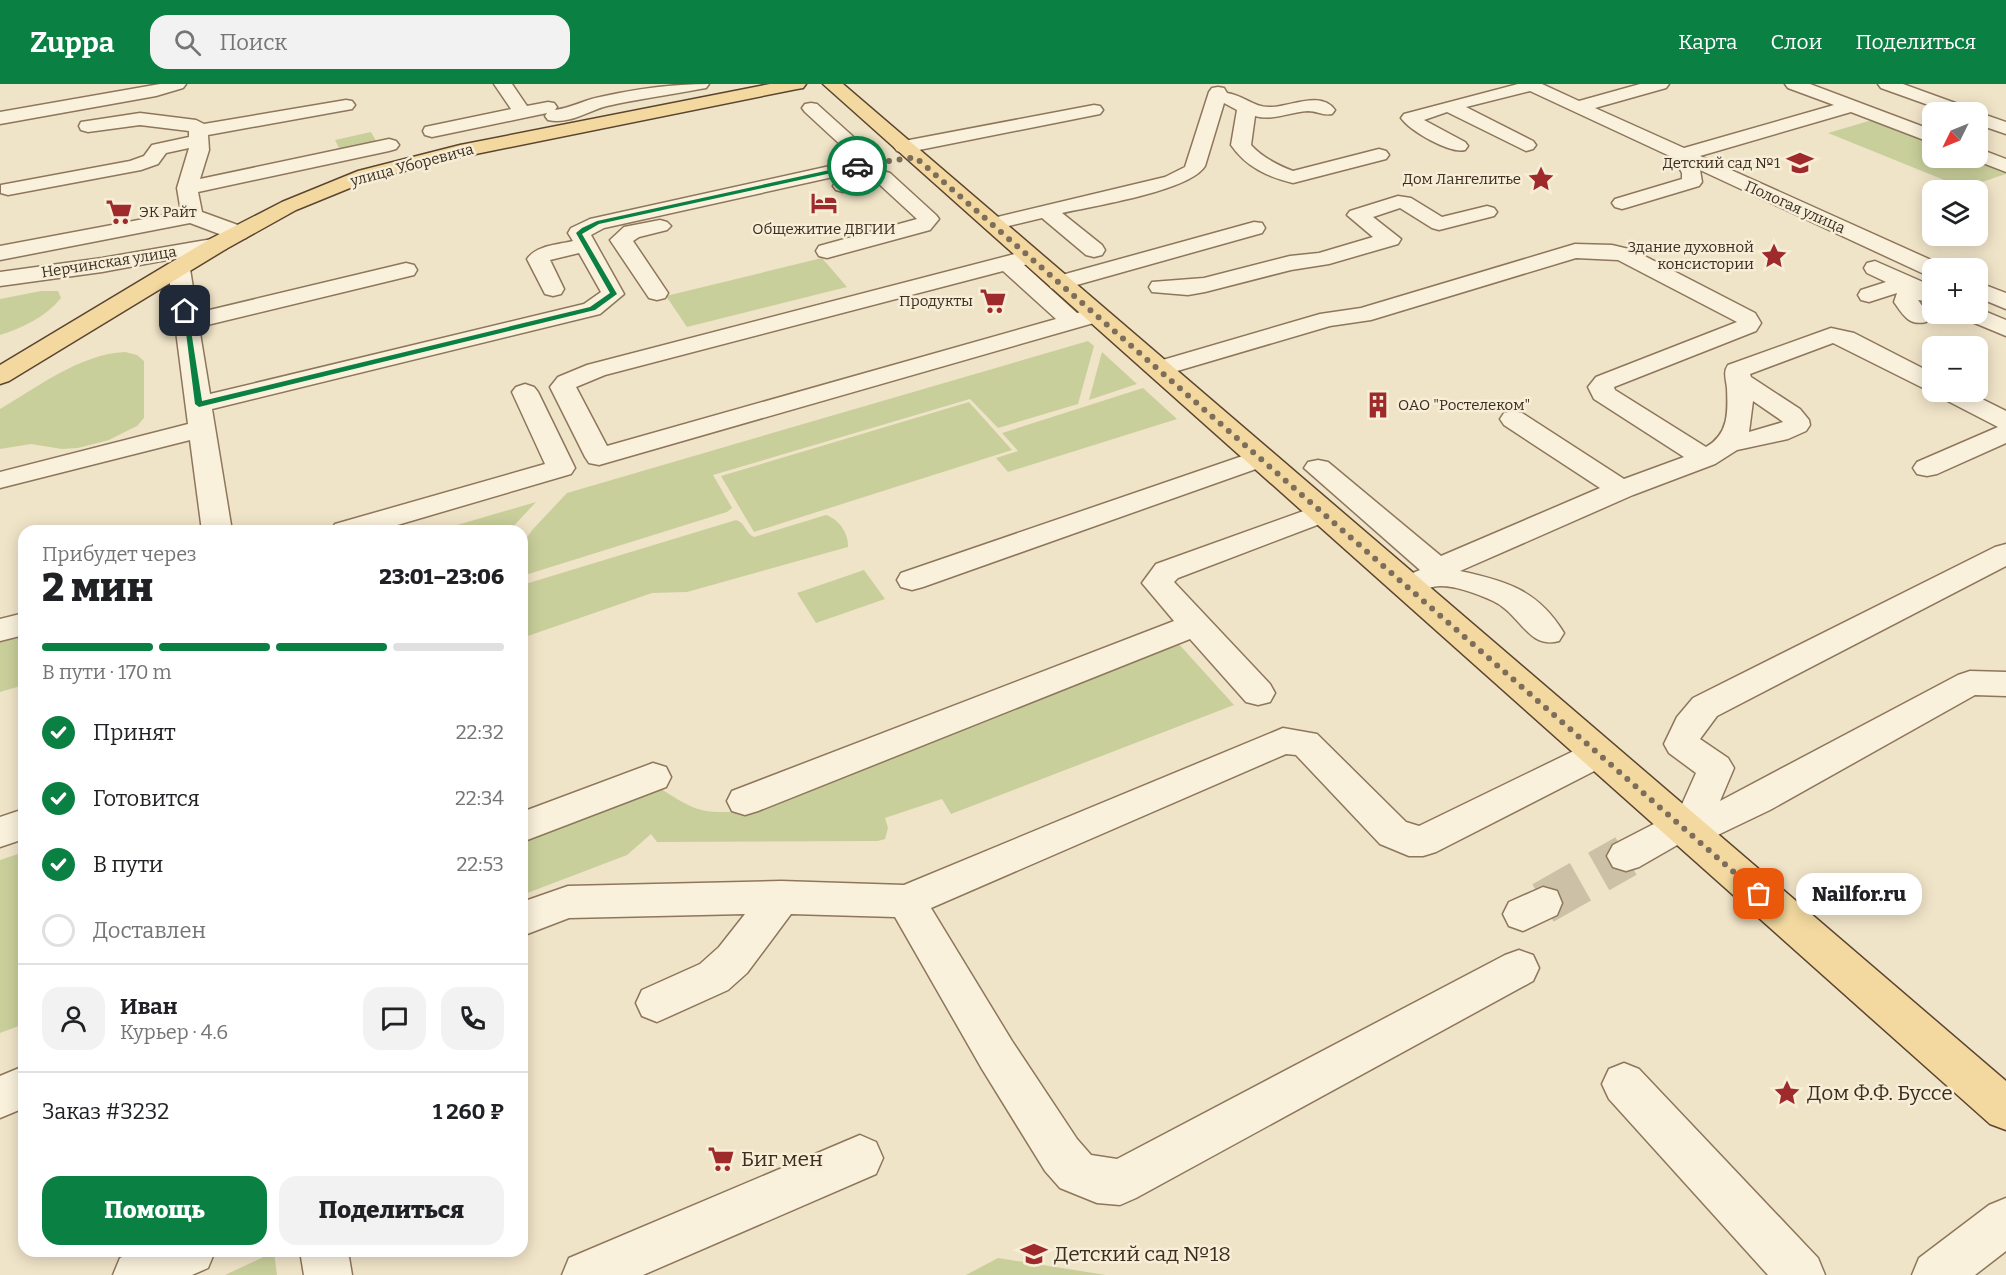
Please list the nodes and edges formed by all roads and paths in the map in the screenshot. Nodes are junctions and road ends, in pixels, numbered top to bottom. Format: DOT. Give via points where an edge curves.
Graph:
graph roads {
  1 [pos="177,84"];
  2 [pos="503,84"];
  3 [pos="699,84"];
  4 [pos="797,84"];
  5 [pos="832,84"];
  6 [pos="1660,84"];
  7 [pos="1794,84"];
  8 [pos="1887,84"];
  9 [pos="1529,85"];
  10 [pos="1212,88"];
  11 [pos="349,98"];
  12 [pos="1936,102"];
  13 [pos="1449,106"];
  14 [pos="1852,106"];
  15 [pos="1577,107"];
  16 [pos="811,108"];
  17 [pos="1247,108"];
  18 [pos="1095,110"];
  19 [pos="1326,110"];
  20 [pos="551,111"];
  21 [pos="523,113"];
  22 [pos="0,118"];
  23 [pos="88,126"];
  24 [pos="432,131"];
  25 [pos="198,133"];
  26 [pos="1922,133"];
  27 [pos="361,139"];
  28 [pos="389,145"];
  29 [pos="1526,145"];
  30 [pos="1458,146"];
  31 [pos="1379,155"];
  32 [pos="1682,155"];
  33 [pos="1988,159"];
  34 [pos="891,162"];
  35 [pos="2006,166"];
  36 [pos="192,175"];
  37 [pos="844,178"];
  38 [pos="1692,182"];
  39 [pos="743,191"];
  40 [pos="1713,192"];
  41 [pos="4,194"];
  42 [pos="658,194"];
  43 [pos="1622,203"];
  44 [pos="1046,211"];
  45 [pos="1487,212"];
  46 [pos="192,216"];
  47 [pos="992,224"];
  48 [pos="1254,228"];
  49 [pos="1424,230"];
  50 [pos="228,238"];
  51 [pos="1390,239"];
  52 [pos="585,245"];
  53 [pos="1094,250"];
  54 [pos="827,251"];
  55 [pos="0,253"];
  56 [pos="1266,258"];
  57 [pos="1856,259"];
  58 [pos="1019,260"];
  59 [pos="1922,264"];
  60 [pos="1115,267"];
  61 [pos="179,269"];
  62 [pos="406,270"];
  63 [pos="0,279"];
  64 [pos="1059,283"];
  65 [pos="1160,286"];
  66 [pos="553,289"];
  67 [pos="1920,289"];
  68 [pos="657,293"];
  69 [pos="1988,294"];
  70 [pos="1869,295"];
  71 [pos="2006,302"];
  72 [pos="1918,317"];
  73 [pos="1084,318"];
  74 [pos="1988,321"];
  75 [pos="187,323"];
  76 [pos="2006,329"];
  77 [pos="1158,369"];
  78 [pos="4,370"];
  79 [pos="1922,378"];
  80 [pos="1740,381"];
  81 [pos="525,392"];
  82 [pos="1969,402"];
  83 [pos="200,417"];
  84 [pos="1513,419"];
  85 [pos="2006,421"];
  86 [pos="2006,433"];
  87 [pos="1730,444"];
  88 [pos="1260,458"];
  89 [pos="1706,458"];
  90 [pos="1318,468"];
  91 [pos="1927,468"];
  92 [pos="0,480"];
  93 [pos="1622,490"];
  94 [pos="1323,513"];
  95 [pos="216,525"];
  96 [pos="366,525"];
  97 [pos="2006,554"];
  98 [pos="1436,572"];
  99 [pos="912,580"];
  100 [pos="1407,586"];
  101 [pos="1194,625"];
  102 [pos="18,626"];
  103 [pos="0,630"];
  104 [pos="1548,633"];
  105 [pos="2006,684"];
  106 [pos="1258,693"];
  107 [pos="1598,754"];
  108 [pos="653,777"];
  109 [pos="745,801"];
  110 [pos="528,825"];
  111 [pos="18,826"];
  112 [pos="1684,829"];
  113 [pos="0,832"];
  114 [pos="1626,856"];
  115 [pos="781,897"];
  116 [pos="906,900"];
  117 [pos="528,917"];
  118 [pos="1519,968"];
  119 [pos="657,1003"];
  120 [pos="1624,1084"];
  121 [pos="18,1089"];
  122 [pos="0,1096"];
  123 [pos="2006,1109"];
  124 [pos="860,1158"];
  125 [pos="2006,1222"];
  126 [pos="175,1257"];
  127 [pos="325,1257"];
  128 [pos="137,1275"];
  129 [pos="328,1275"];
  130 [pos="586,1275"];
  131 [pos="1801,1275"];
  132 [pos="1936,1275"];
  1 -- 22 [label="street"];
  2 -- 21 [label="street"];
  3 -- 20 [label="street" via="600,102 573,113"];
  4 -- 20 [label="main road, улица Уборевича"];
  5 -- 34 [label="main road"];
  6 -- 15 [label="street"];
  7 -- 14 [label="street"];
  8 -- 12 [label="street"];
  9 -- 13 [label="street"];
  9 -- 15 [label="street, Пологая улица"];
  10 -- 17 [label="street"];
  10 -- 44 [label="street" via="1192,171 1172,181"];
  11 -- 25 [label="street"];
  13 -- 29 [label="street"];
  13 -- 30 [label="street" via="1410,118"];
  14 -- 26 [label="street"];
  14 -- 32 [label="street"];
  15 -- 32 [label="street, Пологая улица"];
  16 -- 34 [label="street"];
  17 -- 19 [label="street" via="1268,113 1318,105"];
  17 -- 31 [label="street" via="1241,145 1245,152 1282,174 1293,177"];
  18 -- 34 [label="street"];
  20 -- 21 [label="street"];
  20 -- 50 [label="main road, улица Уборевича" via="460,151 365,175 289,206"];
  21 -- 24 [label="street"];
  23 -- 25 [label="street" via="140,119"];
  25 -- 36 [label="street" via="199,150"];
  25 -- 41 [label="street" via="159,149 150,160"];
  27 -- 36 [label="street"];
  28 -- 36 [label="street"];
  32 -- 38 [label="street" via="1694,177"];
  32 -- 59 [label="street, Пологая улица"];
  33 -- 35 [label="street"];
  34 -- 37 [label="street"];
  34 -- 47 [label="main road"];
  34 -- 54 [label="street" via="929,219 927,223"];
  36 -- 41 [label="street"];
  36 -- 46 [label="street"];
  37 -- 39 [label="street"];
  37 -- 68 [label="street" via="624,236 621,240"];
  38 -- 40 [label="street"];
  38 -- 43 [label="street"];
  39 -- 42 [label="street" via="736,183 724,179"];
  39 -- 52 [label="street" via="597,223 579,233"];
  44 -- 47 [label="street"];
  44 -- 53 [label="street"];
  45 -- 51 [label="street" via="1442,224 1401,202 1357,214"];
  46 -- 50 [label="street"];
  46 -- 55 [label="street"];
  47 -- 58 [label="main road"];
  48 -- 60 [label="street"];
  49 -- 51 [label="street"];
  50 -- 61 [label="main road, улица Уборевича"];
  50 -- 63 [label="street, Нерчинская улица" via="102,265"];
  51 -- 65 [label="street" via="1205,285"];
  52 -- 66 [label="street" via="544,254 538,259"];
  52 -- 83 [label="street" via="613,294 592,309"];
  56 -- 65 [label="street"];
  57 -- 67 [label="street"];
  58 -- 64 [label="main road"];
  58 -- 73 [label="street"];
  58 -- 73 [label="street" via="596,370 563,387 599,458"];
  60 -- 64 [label="street"];
  60 -- 65 [label="street"];
  61 -- 75 [label="street"];
  61 -- 78 [label="main road, улица Уборевича"];
  62 -- 75 [label="street"];
  64 -- 73 [label="main road"];
  67 -- 70 [label="street"];
  67 -- 72 [label="street" via="1906,296 1905,302"];
  69 -- 71 [label="street"];
  73 -- 77 [label="main road"];
  74 -- 76 [label="street"];
  75 -- 83 [label="street"];
  77 -- 88 [label="main road"];
  77 -- 89 [label="street" via="1328,319 1363,315 1575,251 1612,252 1635,260 1749,322 1748,326 1605,382 1601,387 1604,394"];
  79 -- 80 [label="street" via="1845,338 1831,335 1737,370"];
  80 -- 87 [label="street" via="1737,425"];
  80 -- 87 [label="street" via="1791,415 1797,425"];
  81 -- 96 [label="street" via="561,468"];
  82 -- 85 [label="street"];
  83 -- 92 [label="street"];
  83 -- 95 [label="street"];
  84 -- 93 [label="street"];
  86 -- 91 [label="street"];
  87 -- 89 [label="street"];
  88 -- 94 [label="main road"];
  88 -- 99 [label="street"];
  89 -- 93 [label="street"];
  90 -- 98 [label="street"];
  93 -- 98 [label="street"];
  94 -- 100 [label="main road"];
  94 -- 101 [label="street" via="1163,574 1157,583"];
  97 -- 112 [label="street" via="1705,708 1689,726 1681,744 1716,768"];
  98 -- 100 [label="street"];
  98 -- 104 [label="street" via="1516,599"];
  100 -- 107 [label="main road"];
  101 -- 106 [label="street"];
  101 -- 109 [label="street"];
  102 -- 103 [label="street"];
  105 -- 112 [label="street" via="1970,683 1757,800"];
  107 -- 112 [label="main road"];
  107 -- 116 [label="street" via="1423,841 1409,841 1394,833 1305,743 1283,741"];
  108 -- 110 [label="street"];
  111 -- 113 [label="street"];
  112 -- 114 [label="street"];
  112 -- 123 [label="main road"];
  115 -- 116 [label="street"];
  115 -- 117 [label="street" via="568,902"];
  115 -- 119 [label="street" via="733,960 714,977"];
  116 -- 118 [label="street" via="1061,1155 1076,1172 1097,1180 1120,1182"];
  120 -- 131 [label="street"];
  121 -- 122 [label="street"];
  124 -- 130 [label="street"];
  125 -- 132 [label="street"];
  126 -- 128 [label="street"];
  127 -- 129 [label="street"];
}
